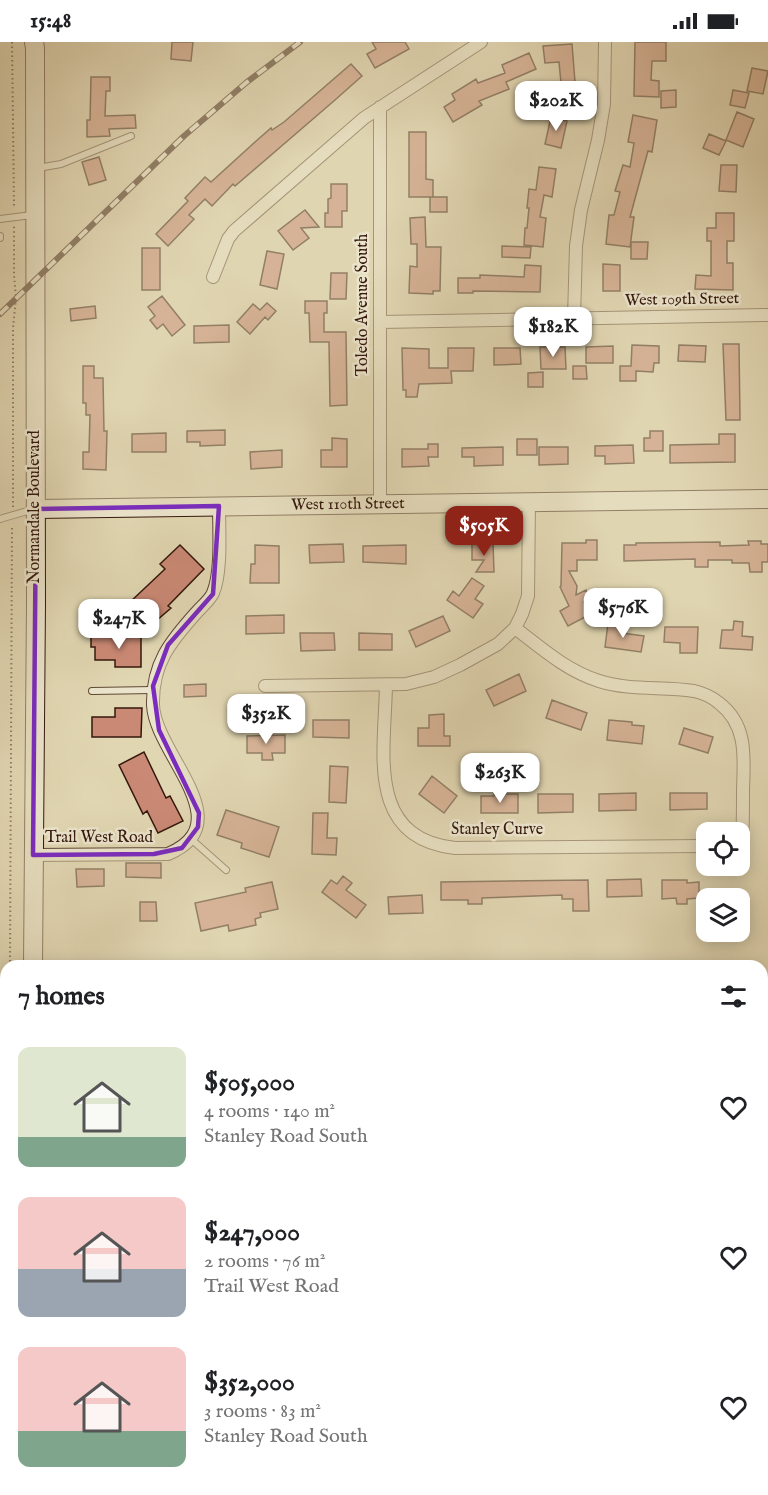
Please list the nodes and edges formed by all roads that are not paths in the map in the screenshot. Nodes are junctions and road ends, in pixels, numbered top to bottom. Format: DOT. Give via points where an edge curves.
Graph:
graph roads {
  1 [pos="481,42"];
  2 [pos="605,42"];
  3 [pos="36,44"];
  4 [pos="380,107"];
  5 [pos="131,136"];
  6 [pos="34,168"];
  7 [pos="34,215"];
  8 [pos="0,219"];
  9 [pos="213,277"];
  10 [pos="768,315"];
  11 [pos="574,318"];
  12 [pos="380,322"];
  13 [pos="768,499"];
  14 [pos="529,502"];
  15 [pos="380,504"];
  16 [pos="219,506"];
  17 [pos="36,509"];
  18 [pos="0,519"];
  19 [pos="514,628"];
  20 [pos="386,685"];
  21 [pos="265,686"];
  22 [pos="92,690"];
  23 [pos="153,690"];
  24 [pos="742,822"];
  25 [pos="191,839"];
  26 [pos="696,846"];
  27 [pos="33,855"];
  28 [pos="226,870"];
  29 [pos="33,960"];
  1 -- 4 [label="street"];
  2 -- 11 [label="street" via="604,104 576,246"];
  3 -- 6 [label="street, Normandale Boulevard"];
  4 -- 9 [label="street" via="234,231"];
  4 -- 12 [label="street, Toledo Avenue South"];
  5 -- 6 [label="lane" via="61,164"];
  6 -- 7 [label="street, Normandale Boulevard"];
  7 -- 8 [label="lane"];
  7 -- 17 [label="street, Normandale Boulevard"];
  10 -- 11 [label="street, West 109th Street"];
  11 -- 12 [label="street, West 109th Street"];
  12 -- 15 [label="street, Toledo Avenue South"];
  13 -- 14 [label="street, West 110th Street"];
  14 -- 15 [label="street, West 110th Street"];
  14 -- 19 [label="street" via="528,596"];
  15 -- 16 [label="street, West 110th Street"];
  16 -- 17 [label="street, West 110th Street"];
  16 -- 23 [label="street" via="213,594 168,645"];
  17 -- 18 [label="lane"];
  17 -- 27 [label="street, Normandale Boulevard"];
  19 -- 20 [label="street" via="498,644 434,677"];
  19 -- 24 [label="street" via="577,672 599,681 622,687 698,692 726,708 737,721 742,736"];
  20 -- 21 [label="street"];
  20 -- 26 [label="street, Stanley Curve" via="386,794 404,827 419,838 436,846 455,848"];
  22 -- 23 [label="lane"];
  23 -- 25 [label="street" via="159,730 196,799 198,827"];
  25 -- 27 [label="street, Trail West Road" via="168,854"];
  25 -- 28 [label="lane"];
  27 -- 29 [label="street, Normandale Boulevard"];
}
